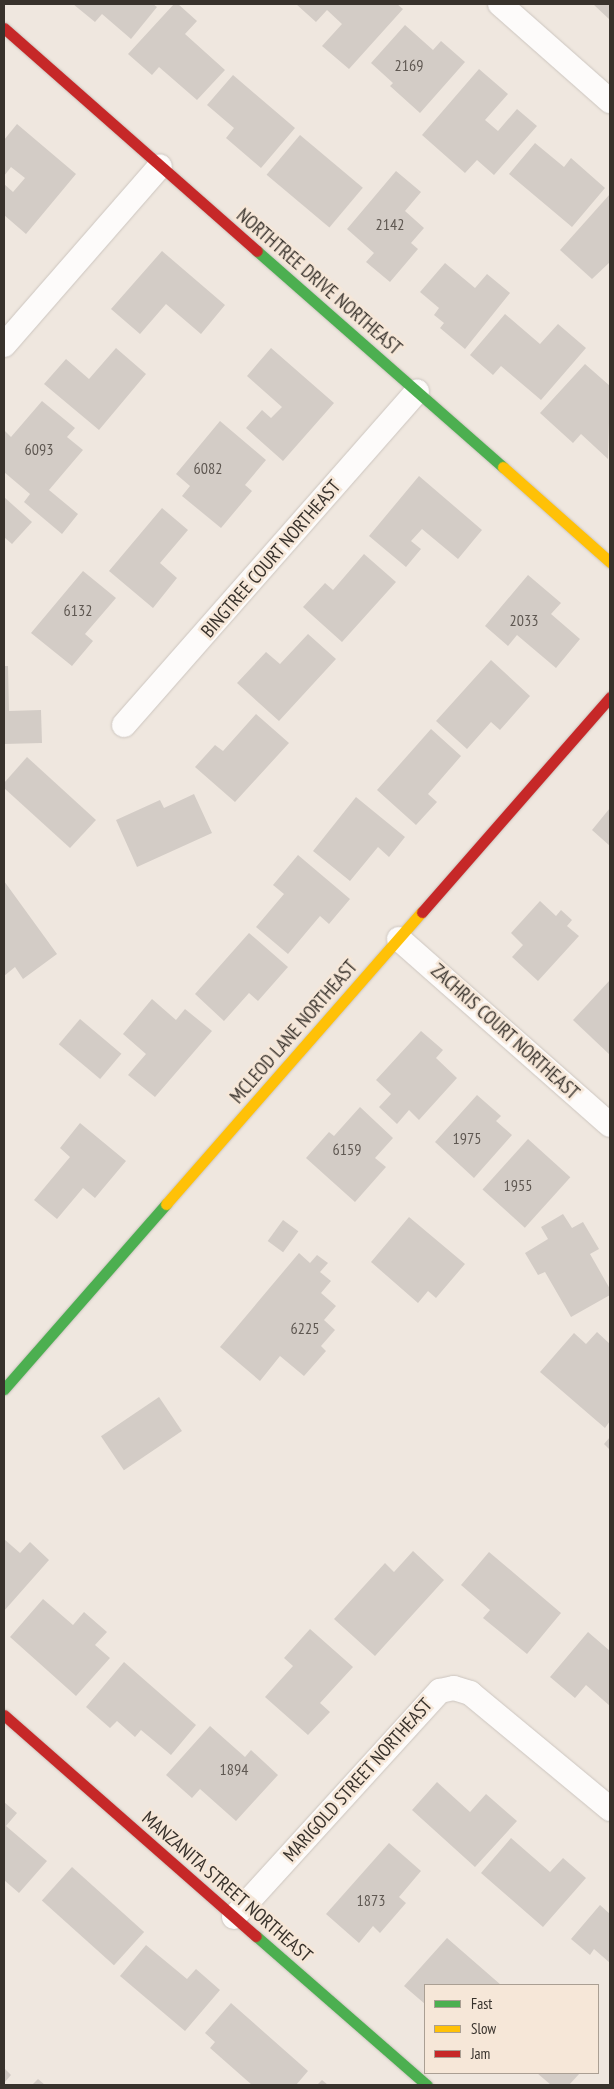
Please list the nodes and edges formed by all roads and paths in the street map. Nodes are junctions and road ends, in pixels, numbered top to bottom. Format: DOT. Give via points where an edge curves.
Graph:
graph roads {
  1 [pos="500,4"];
  2 [pos="4,28"];
  3 [pos="610,101"];
  4 [pos="160,166"];
  5 [pos="4,345"];
  6 [pos="417,392"];
  7 [pos="610,562"];
  8 [pos="610,697"];
  9 [pos="124,725"];
  10 [pos="399,939"];
  11 [pos="610,1126"];
  12 [pos="4,1389"];
  13 [pos="4,1715"];
  14 [pos="610,1809"];
  15 [pos="234,1917"];
  16 [pos="427,2085"];
  1 -- 3 [label="street"];
  2 -- 4 [label="street, NORTHTREE DRIVE NORTHEAST"];
  4 -- 5 [label="street"];
  4 -- 6 [label="street, NORTHTREE DRIVE NORTHEAST"];
  6 -- 7 [label="street, NORTHTREE DRIVE NORTHEAST"];
  6 -- 9 [label="street, BINGTREE COURT NORTHEAST"];
  8 -- 10 [label="street, MCLEOD LANE NORTHEAST"];
  10 -- 11 [label="street, ZACHRIS COURT NORTHEAST"];
  10 -- 12 [label="street, MCLEOD LANE NORTHEAST"];
  13 -- 15 [label="street, MANZANITA STREET NORTHEAST"];
  14 -- 15 [label="street, MARIGOLD STREET NORTHEAST" via="470,1693 454,1688 440,1692"];
  15 -- 16 [label="street, MANZANITA STREET NORTHEAST"];
}
